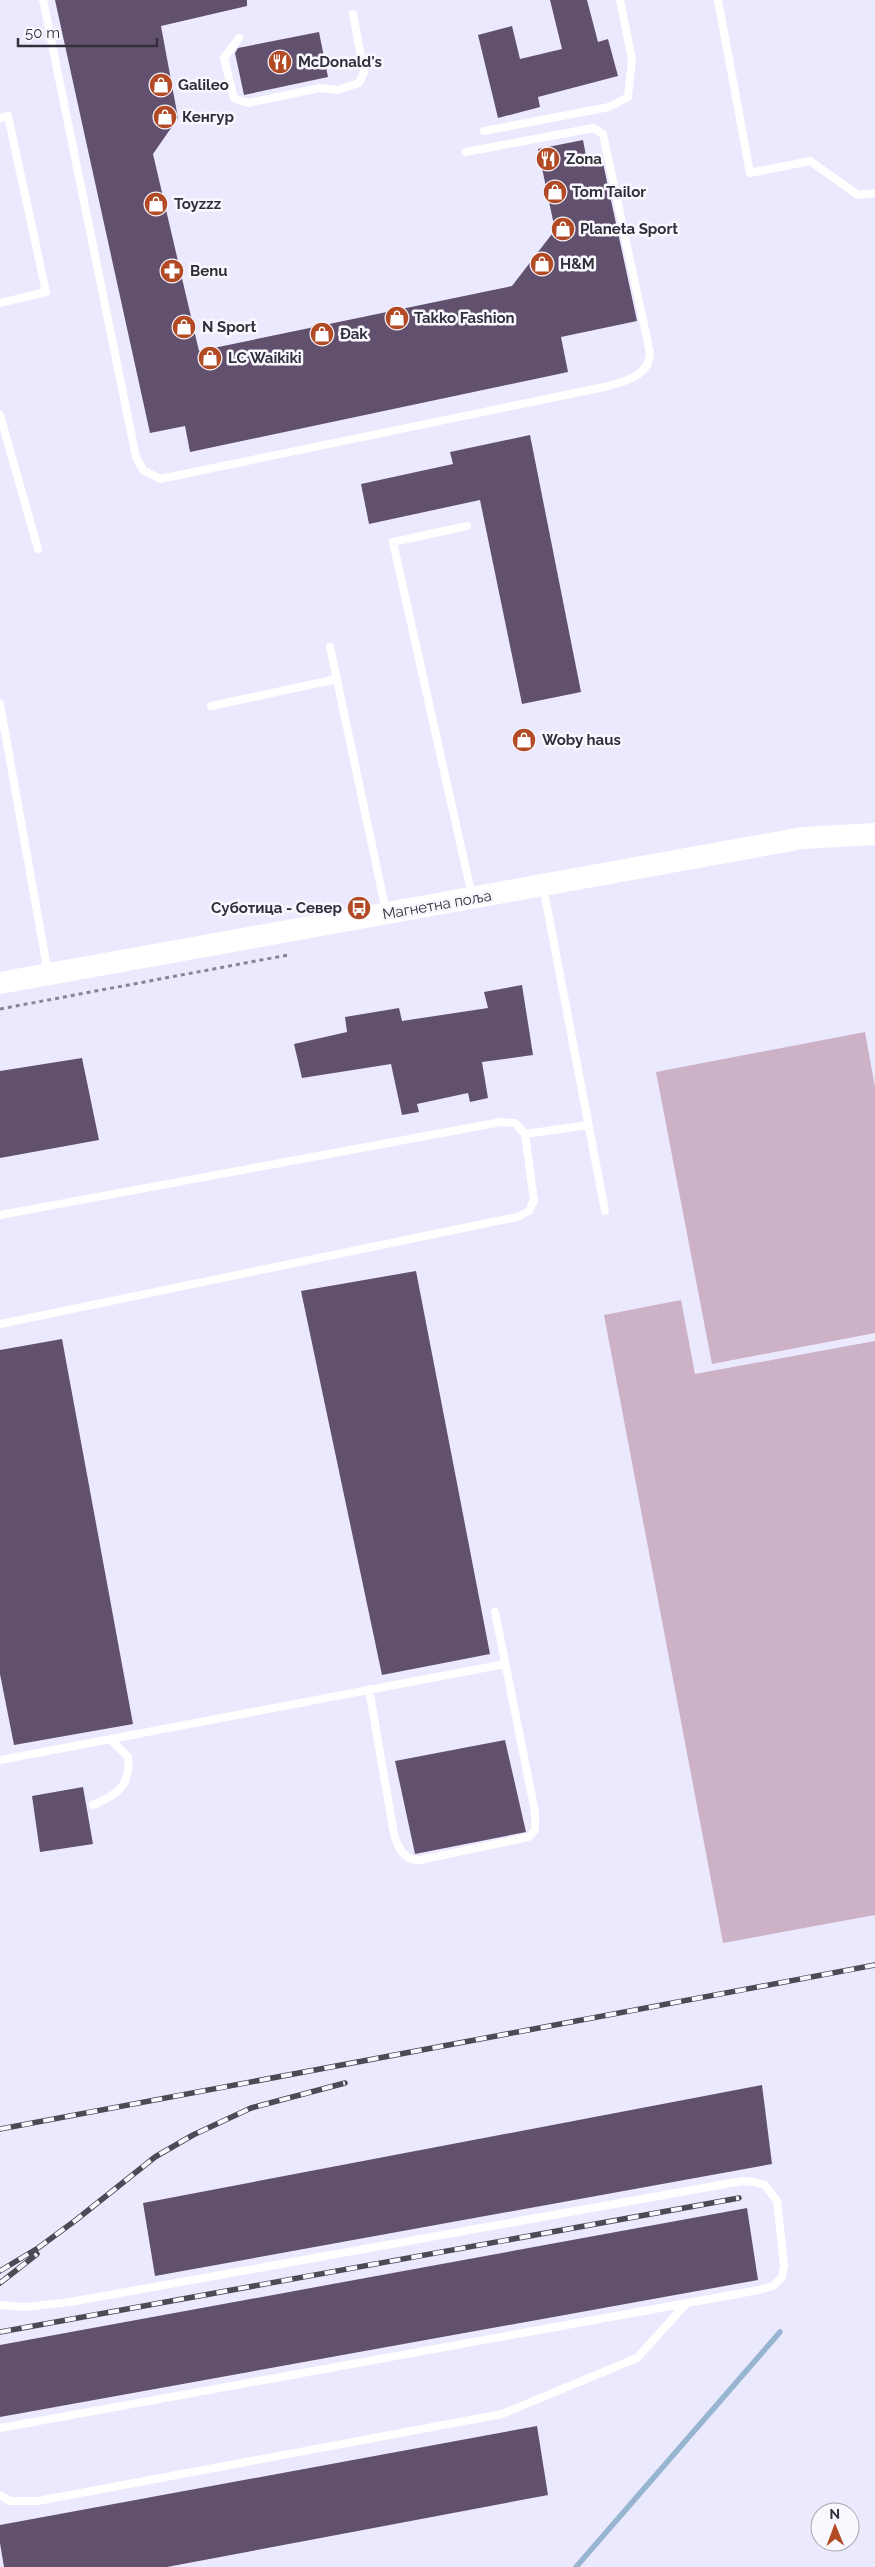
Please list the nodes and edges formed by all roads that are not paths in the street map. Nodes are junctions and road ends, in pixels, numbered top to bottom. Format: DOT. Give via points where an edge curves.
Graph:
graph roads {
  1 [pos="43,0"];
  2 [pos="620,0"];
  3 [pos="718,0"];
  4 [pos="353,14"];
  5 [pos="239,38"];
  6 [pos="0,118"];
  7 [pos="484,132"];
  8 [pos="466,152"];
  9 [pos="875,193"];
  10 [pos="0,303"];
  11 [pos="0,415"];
  12 [pos="467,526"];
  13 [pos="38,549"];
  14 [pos="330,647"];
  15 [pos="337,679"];
  16 [pos="0,704"];
  17 [pos="211,706"];
  18 [pos="875,834"];
  19 [pos="542,885"];
  20 [pos="472,898"];
  21 [pos="387,913"];
  22 [pos="48,974"];
  23 [pos="0,983"];
  24 [pos="589,1125"];
  25 [pos="525,1134"];
  26 [pos="605,1211"];
  27 [pos="0,1215"];
  28 [pos="0,1324"];
  29 [pos="495,1612"];
  30 [pos="505,1664"];
  31 [pos="369,1689"];
  32 [pos="110,1739"];
  33 [pos="0,1760"];
  34 [pos="93,1805"];
  35 [pos="684,2305"];
  36 [pos="0,2306"];
  37 [pos="0,2428"];
  38 [pos="0,2495"];
  1 -- 8 [label="lane" via="136,456 143,470 160,479 604,387 627,381 645,369 650,362 650,354 603,134 593,128"];
  2 -- 7 [label="lane" via="632,59 628,97 609,107"];
  3 -- 9 [label="lane" via="750,173 810,160 858,195"];
  4 -- 5 [label="lane" via="364,72 358,84 337,90 320,88 248,103 234,98 224,58"];
  6 -- 10 [label="lane" via="8,116 46,292"];
  11 -- 13 [label="lane"];
  12 -- 20 [label="lane" via="393,542"];
  14 -- 15 [label="lane"];
  15 -- 17 [label="lane"];
  15 -- 21 [label="lane"];
  16 -- 22 [label="lane"];
  18 -- 19 [label="street, Магнетна поља" via="803,838"];
  19 -- 20 [label="street, Магнетна поља"];
  19 -- 24 [label="lane"];
  20 -- 21 [label="street, Магнетна поља"];
  21 -- 22 [label="street, Магнетна поља"];
  22 -- 23 [label="street, Магнетна поља"];
  24 -- 25 [label="lane"];
  24 -- 26 [label="lane"];
  25 -- 27 [label="lane" via="515,1123 501,1122"];
  25 -- 28 [label="lane" via="534,1200 524,1215"];
  29 -- 30 [label="lane"];
  30 -- 31 [label="lane"];
  30 -- 31 [label="lane" via="535,1812 534,1830 529,1838 420,1860 408,1859 394,1834"];
  31 -- 32 [label="lane"];
  32 -- 33 [label="lane"];
  32 -- 34 [label="lane" via="128,1756 128,1773 112,1797"];
  35 -- 36 [label="lane" via="773,2286 782,2277 784,2266 777,2201 765,2185 742,2181 70,2302"];
  35 -- 37 [label="lane"];
  35 -- 38 [label="lane" via="637,2358 502,2414 38,2501 10,2501"];
}
